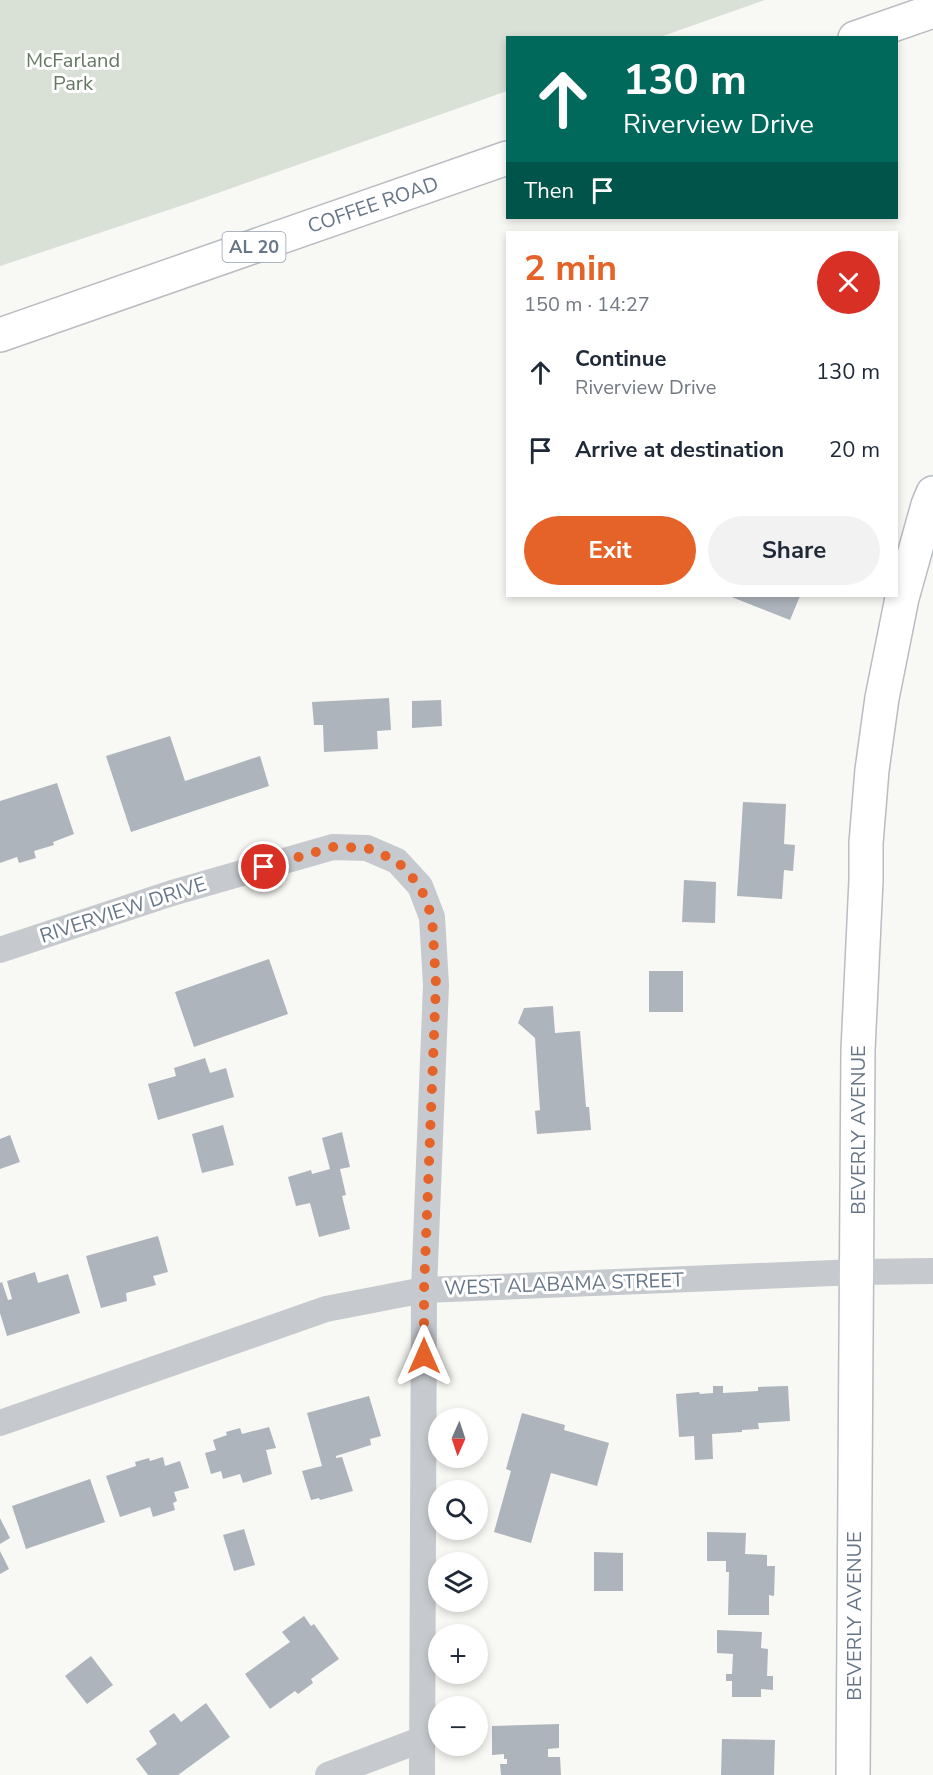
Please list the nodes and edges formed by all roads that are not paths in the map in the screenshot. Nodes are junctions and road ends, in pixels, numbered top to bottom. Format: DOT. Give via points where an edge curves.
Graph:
graph roads {
  1 [pos="933,11"];
  2 [pos="861,36"];
  3 [pos="506,158"];
  4 [pos="0,335"];
  5 [pos="933,493"];
  6 [pos="0,950"];
  7 [pos="933,1271"];
  8 [pos="857,1272"];
  9 [pos="424,1290"];
  10 [pos="0,1423"];
  11 [pos="423,1739"];
  12 [pos="328,1775"];
  13 [pos="422,1775"];
  14 [pos="853,1775"];
  1 -- 2 [label="street"];
  3 -- 4 [label="street, COFFEE ROAD / AL 20"];
  5 -- 8 [label="street, BEVERLY AVENUE" via="902,598 872,770 858,1050"];
  6 -- 9 [label="street, RIVERVIEW DRIVE" via="172,893 333,847 367,848 397,861 420,886 432,917 436,984"];
  7 -- 8 [label="street, WEST ALABAMA STREET"];
  8 -- 9 [label="street, WEST ALABAMA STREET"];
  8 -- 14 [label="street, BEVERLY AVENUE"];
  9 -- 10 [label="street, WEST ALABAMA STREET" via="326,1309"];
  9 -- 11 [label="street, RIVERVIEW DRIVE"];
  11 -- 12 [label="street"];
  11 -- 13 [label="street, RIVERVIEW DRIVE"];
}
